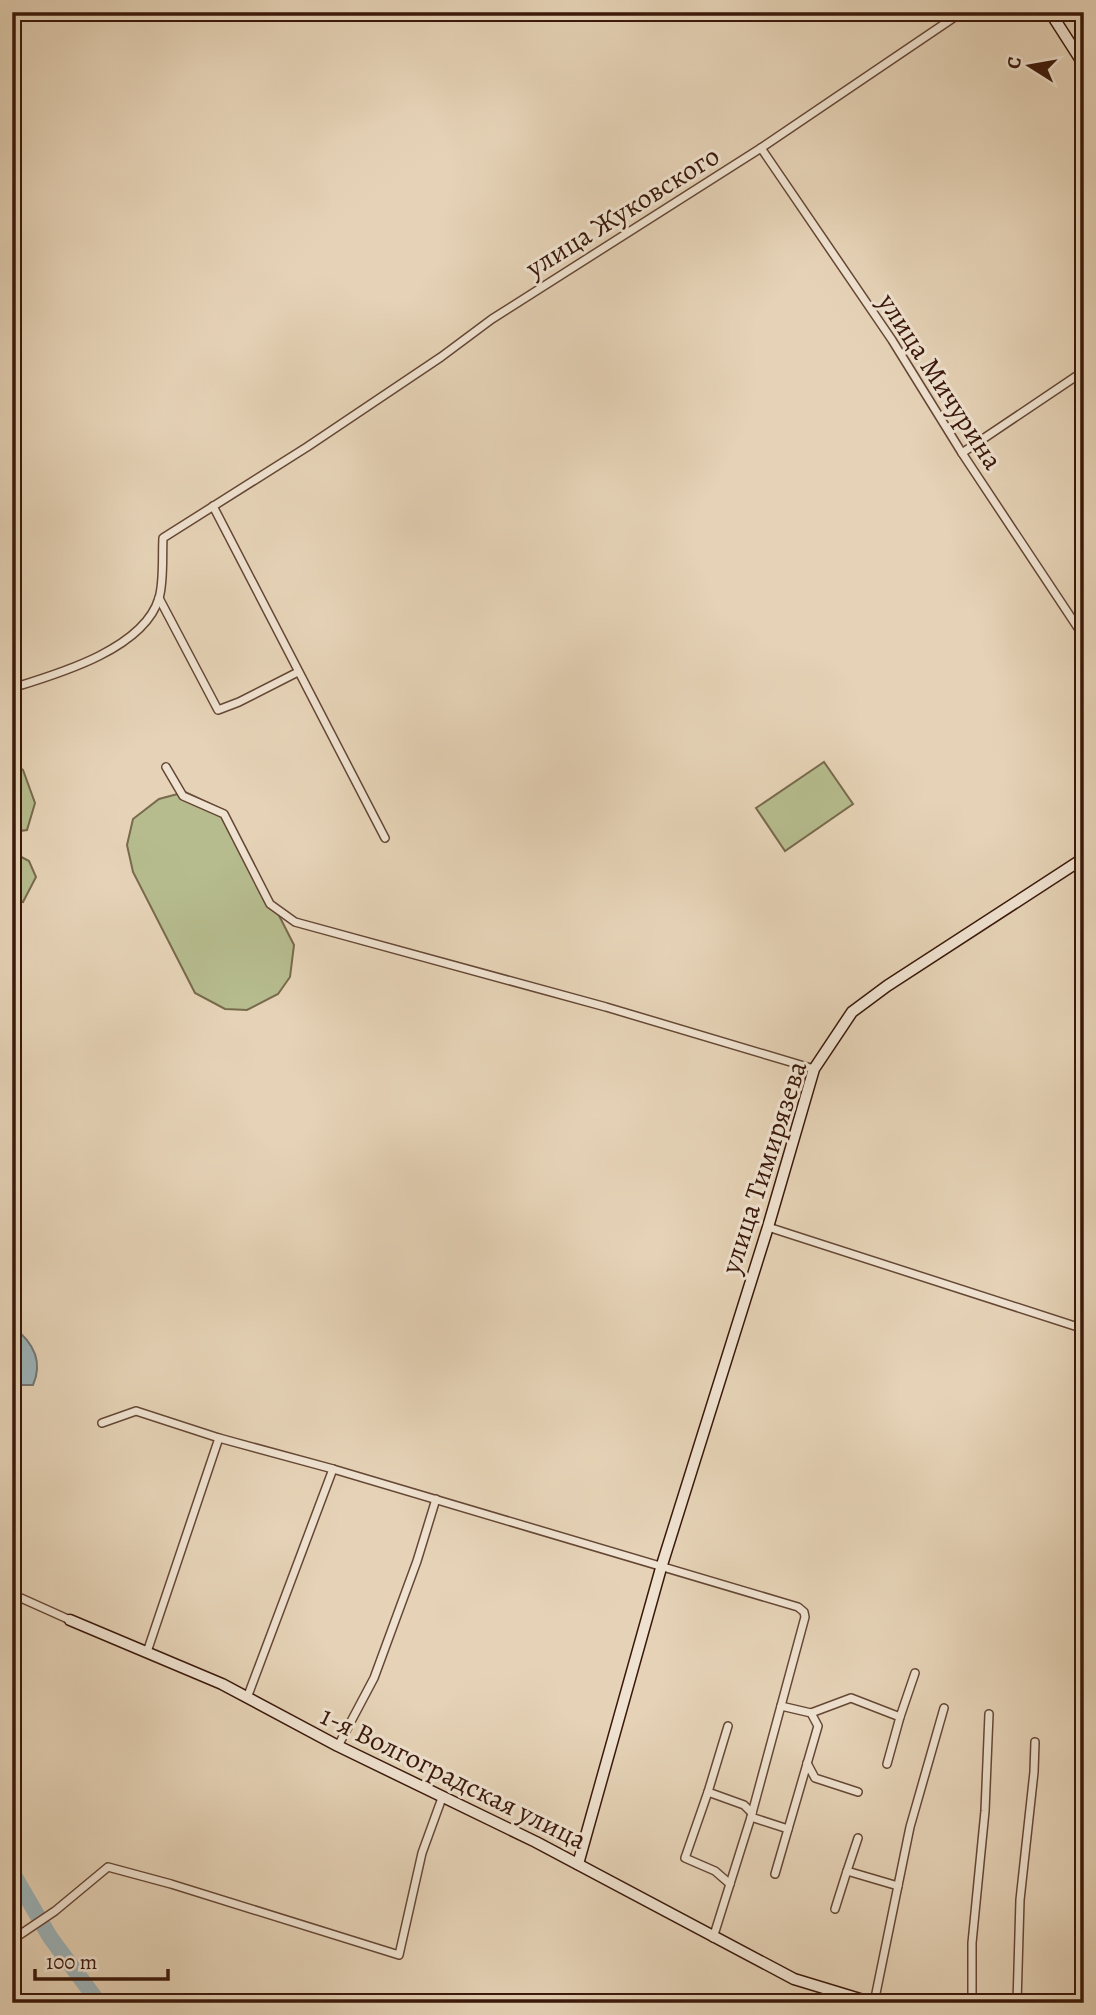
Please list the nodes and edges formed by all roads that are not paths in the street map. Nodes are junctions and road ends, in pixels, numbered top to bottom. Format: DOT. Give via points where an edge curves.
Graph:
graph roads {
  1 [pos="962,12"];
  2 [pos="1050,12"];
  3 [pos="1084,65"];
  4 [pos="761,148"];
  5 [pos="1084,371"];
  6 [pos="962,453"];
  7 [pos="213,506"];
  8 [pos="159,598"];
  9 [pos="1084,637"];
  10 [pos="298,671"];
  11 [pos="12,688"];
  12 [pos="166,767"];
  13 [pos="385,838"];
  14 [pos="1084,858"];
  15 [pos="814,1069"];
  16 [pos="768,1227"];
  17 [pos="1084,1329"];
  18 [pos="102,1423"];
  19 [pos="219,1438"];
  20 [pos="333,1469"];
  21 [pos="436,1499"];
  22 [pos="661,1568"];
  23 [pos="12,1594"];
  24 [pos="70,1620"];
  25 [pos="147,1652"];
  26 [pos="915,1673"];
  27 [pos="247,1698"];
  28 [pos="781,1706"];
  29 [pos="944,1708"];
  30 [pos="811,1713"];
  31 [pos="989,1714"];
  32 [pos="900,1717"];
  33 [pos="729,1727"];
  34 [pos="1035,1742"];
  35 [pos="338,1746"];
  36 [pos="807,1762"];
  37 [pos="887,1764"];
  38 [pos="708,1792"];
  39 [pos="858,1792"];
  40 [pos="442,1798"];
  41 [pos="752,1815"];
  42 [pos="788,1829"];
  43 [pos="858,1838"];
  44 [pos="578,1864"];
  45 [pos="847,1871"];
  46 [pos="775,1874"];
  47 [pos="730,1884"];
  48 [pos="898,1886"];
  49 [pos="835,1909"];
  50 [pos="713,1938"];
  51 [pos="12,1940"];
  52 [pos="874,2003"];
  53 [pos="972,2003"];
  54 [pos="1017,2003"];
  1 -- 4 [label="street, улица Жуковского"];
  2 -- 3 [label="street"];
  4 -- 6 [label="street, улица Мичурина" via="892,340"];
  4 -- 7 [label="street, улица Жуковского" via="492,318 441,357"];
  5 -- 6 [label="street"];
  6 -- 9 [label="street, улица Мичурина"];
  7 -- 8 [label="street, улица Жуковского" via="163,538"];
  7 -- 10 [label="street"];
  8 -- 10 [label="street" via="218,710"];
  8 -- 11 [label="street" via="139,632 89,662"];
  10 -- 13 [label="street"];
  12 -- 15 [label="street" via="183,796 224,814 270,904 295,922"];
  14 -- 15 [label="street, улица Тимирязева" via="852,1012"];
  15 -- 16 [label="street, улица Тимирязева"];
  16 -- 17 [label="street"];
  16 -- 22 [label="street, улица Тимирязева"];
  18 -- 19 [label="street" via="136,1411"];
  19 -- 20 [label="street"];
  19 -- 25 [label="street"];
  20 -- 21 [label="street"];
  20 -- 27 [label="street"];
  21 -- 22 [label="street"];
  21 -- 35 [label="street" via="374,1678"];
  22 -- 28 [label="street" via="804,1612"];
  22 -- 44 [label="street, улица Тимирязева"];
  23 -- 24 [label="street, 1-я Волгоградская улица"];
  24 -- 25 [label="street, 1-я Волгоградская улица"];
  25 -- 27 [label="street, 1-я Волгоградская улица"];
  26 -- 32 [label="street"];
  27 -- 35 [label="street, 1-я Волгоградская улица"];
  28 -- 30 [label="street"];
  28 -- 41 [label="street"];
  29 -- 48 [label="street"];
  30 -- 32 [label="street" via="851,1698"];
  30 -- 36 [label="street" via="818,1726"];
  31 -- 53 [label="street" via="972,1943"];
  32 -- 37 [label="street"];
  33 -- 38 [label="street"];
  34 -- 54 [label="street" via="1020,1900"];
  35 -- 40 [label="street, 1-я Волгоградская улица"];
  36 -- 39 [label="street" via="815,1777"];
  36 -- 42 [label="street"];
  38 -- 41 [label="street" via="744,1805"];
  38 -- 47 [label="street" via="685,1858 715,1871"];
  40 -- 44 [label="street, 1-я Волгоградская улица"];
  40 -- 51 [label="street" via="422,1853 399,1955 108,1867"];
  41 -- 42 [label="street"];
  41 -- 47 [label="street"];
  42 -- 46 [label="street"];
  43 -- 45 [label="street"];
  44 -- 50 [label="street, 1-я Волгоградская улица"];
  45 -- 48 [label="street"];
  45 -- 49 [label="street"];
  47 -- 50 [label="street"];
  48 -- 52 [label="street"];
  50 -- 52 [label="street, 1-я Волгоградская улица" via="793,1979"];
}
